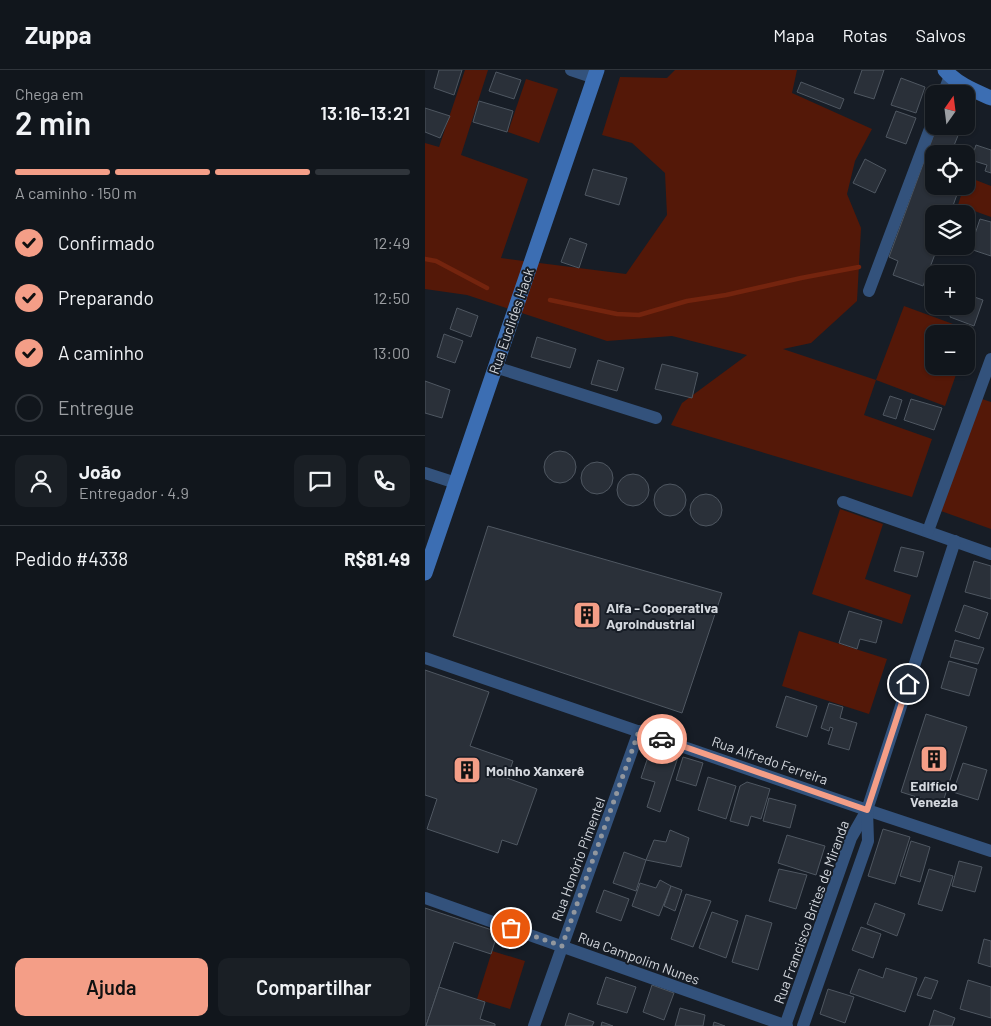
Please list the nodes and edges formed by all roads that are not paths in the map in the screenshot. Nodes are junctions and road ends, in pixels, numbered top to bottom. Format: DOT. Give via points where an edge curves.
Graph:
graph roads {
  1 [pos="571,70"];
  2 [pos="947,73"];
  3 [pos="596,74"];
  4 [pos="991,98"];
  5 [pos="928,135"];
  6 [pos="869,291"];
  7 [pos="991,359"];
  8 [pos="495,367"];
  9 [pos="986,389"];
  10 [pos="656,418"];
  11 [pos="425,473"];
  12 [pos="456,483"];
  13 [pos="843,502"];
  14 [pos="928,531"];
  15 [pos="955,541"];
  16 [pos="991,554"];
  17 [pos="425,573"];
  18 [pos="425,658"];
  19 [pos="639,731"];
  20 [pos="867,810"];
  21 [pos="991,851"];
  22 [pos="835,885"];
  23 [pos="851,891"];
  24 [pos="425,898"];
  25 [pos="562,946"];
  26 [pos="812,950"];
  27 [pos="828,956"];
  28 [pos="534,1026"];
  29 [pos="785,1026"];
  30 [pos="803,1026"];
  1 -- 3 [label="street"];
  2 -- 4 [label="main road" via="971,90"];
  3 -- 8 [label="main road, Rua Euclides Hack"];
  5 -- 6 [label="street"];
  7 -- 9 [label="street"];
  8 -- 10 [label="street"];
  8 -- 12 [label="main road, Rua Euclides Hack"];
  9 -- 14 [label="street"];
  11 -- 12 [label="street"];
  12 -- 17 [label="main road, Rua Euclides Hack"];
  13 -- 14 [label="street"];
  14 -- 15 [label="street"];
  15 -- 16 [label="street"];
  15 -- 20 [label="street, Rua Francisco Brites de Miranda"];
  18 -- 19 [label="street, Rua Alfredo Ferreira"];
  19 -- 20 [label="street, Rua Alfredo Ferreira"];
  19 -- 25 [label="street, Rua Honório Pimentel"];
  20 -- 21 [label="street, Rua Alfredo Ferreira"];
  20 -- 22 [label="street, Rua Francisco Brites de Miranda" via="851,838"];
  20 -- 23 [label="street, Rua Francisco Brites de Miranda" via="868,841"];
  22 -- 23 [label="street"];
  22 -- 26 [label="street, Rua Francisco Brites de Miranda"];
  23 -- 27 [label="street, Rua Francisco Brites de Miranda"];
  24 -- 25 [label="street, Rua Campolim Nunes"];
  25 -- 28 [label="street, Rua Honório Pimentel"];
  25 -- 29 [label="street, Rua Campolim Nunes"];
  26 -- 27 [label="street"];
  26 -- 29 [label="street, Rua Francisco Brites de Miranda"];
  27 -- 30 [label="street, Rua Francisco Brites de Miranda"];
}
